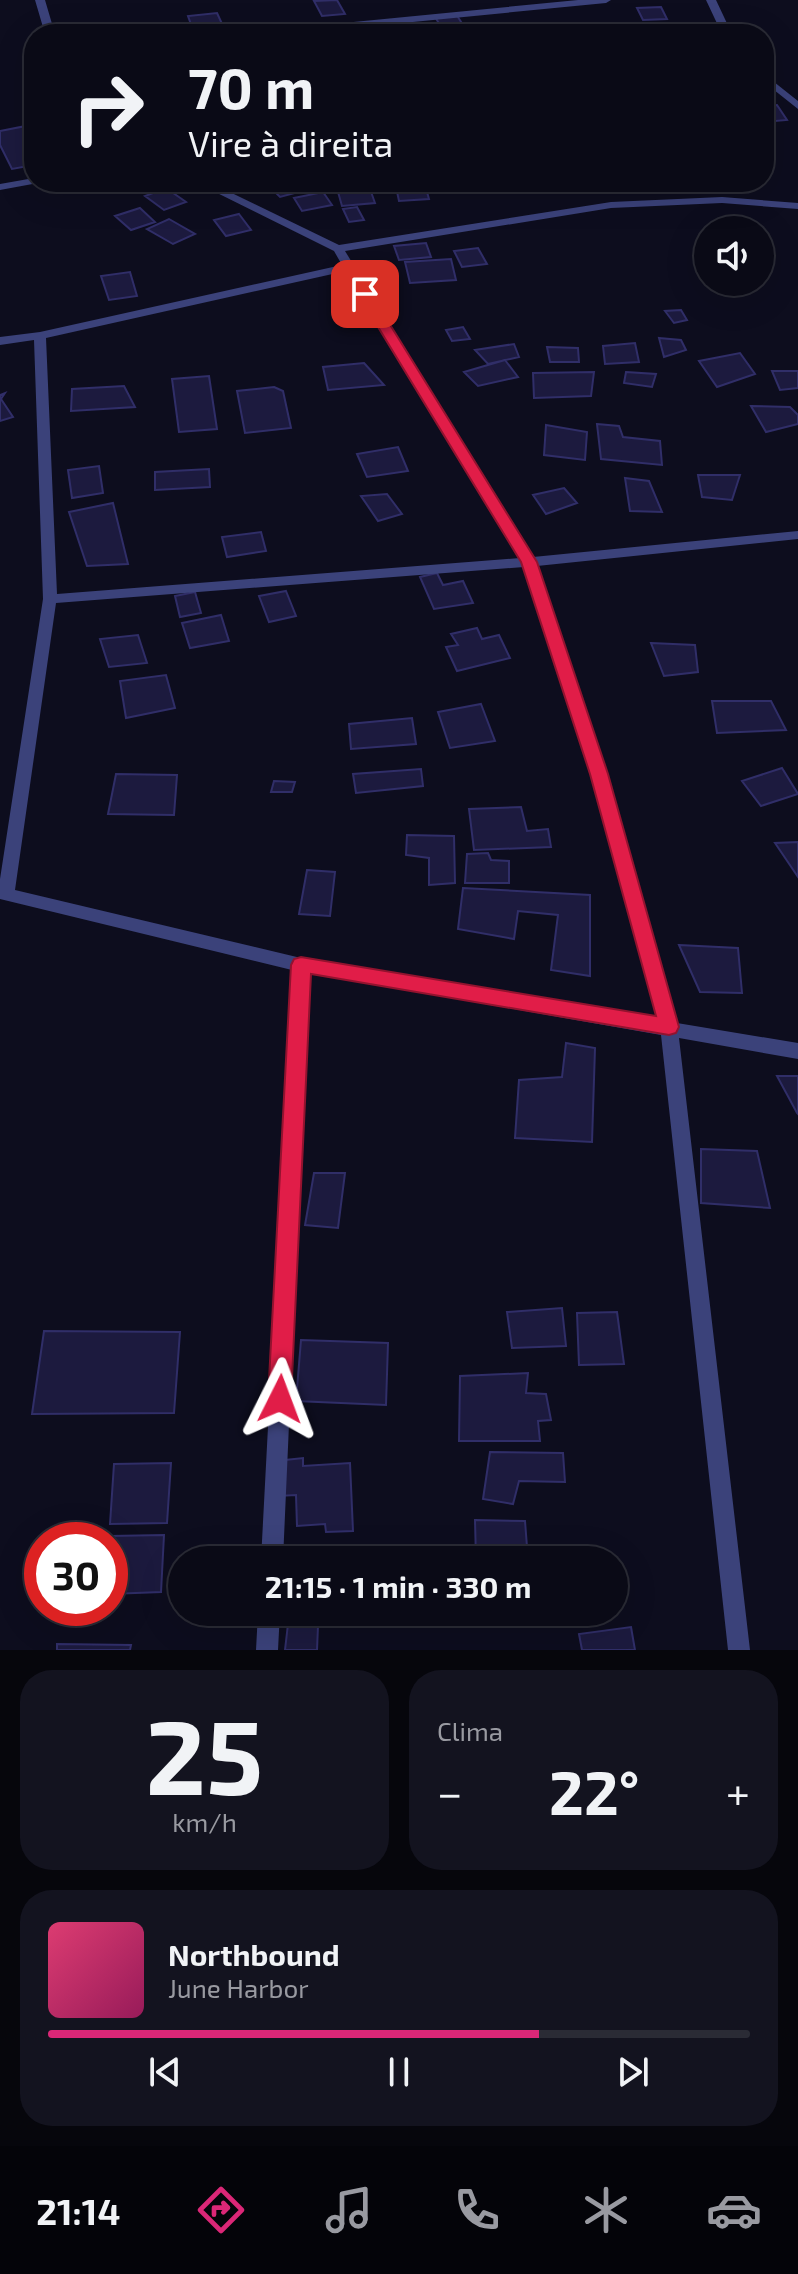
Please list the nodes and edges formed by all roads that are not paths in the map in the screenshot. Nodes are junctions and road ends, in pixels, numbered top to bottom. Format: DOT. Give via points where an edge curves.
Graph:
graph roads {
  1 [pos="40,0"];
  2 [pos="606,0"];
  3 [pos="711,0"];
  4 [pos="47,24"];
  5 [pos="362,24"];
  6 [pos="722,24"];
  7 [pos="774,86"];
  8 [pos="798,106"];
  9 [pos="24,183"];
  10 [pos="0,187"];
  11 [pos="221,192"];
  12 [pos="798,206"];
  13 [pos="338,249"];
  14 [pos="348,267"];
  15 [pos="40,336"];
  16 [pos="0,341"];
  17 [pos="798,535"];
  18 [pos="529,562"];
  19 [pos="50,599"];
  20 [pos="3,894"];
  21 [pos="301,965"];
  22 [pos="669,1027"];
  23 [pos="798,1051"];
  24 [pos="273,1546"];
  25 [pos="268,1626"];
  26 [pos="267,1650"];
  27 [pos="739,1650"];
  1 -- 4 [label="street"];
  2 -- 5 [label="street"];
  3 -- 6 [label="street"];
  7 -- 8 [label="street"];
  9 -- 10 [label="street"];
  11 -- 13 [label="street"];
  12 -- 13 [label="street" via="722,200 611,205"];
  13 -- 14 [label="street"];
  14 -- 15 [label="street"];
  14 -- 18 [label="street"];
  15 -- 16 [label="street"];
  15 -- 19 [label="street"];
  17 -- 18 [label="street"];
  18 -- 19 [label="street"];
  18 -- 22 [label="street" via="599,774"];
  19 -- 20 [label="street"];
  20 -- 21 [label="street"];
  21 -- 22 [label="street"];
  21 -- 24 [label="street"];
  22 -- 23 [label="street"];
  22 -- 27 [label="street"];
  25 -- 26 [label="street"];
}
